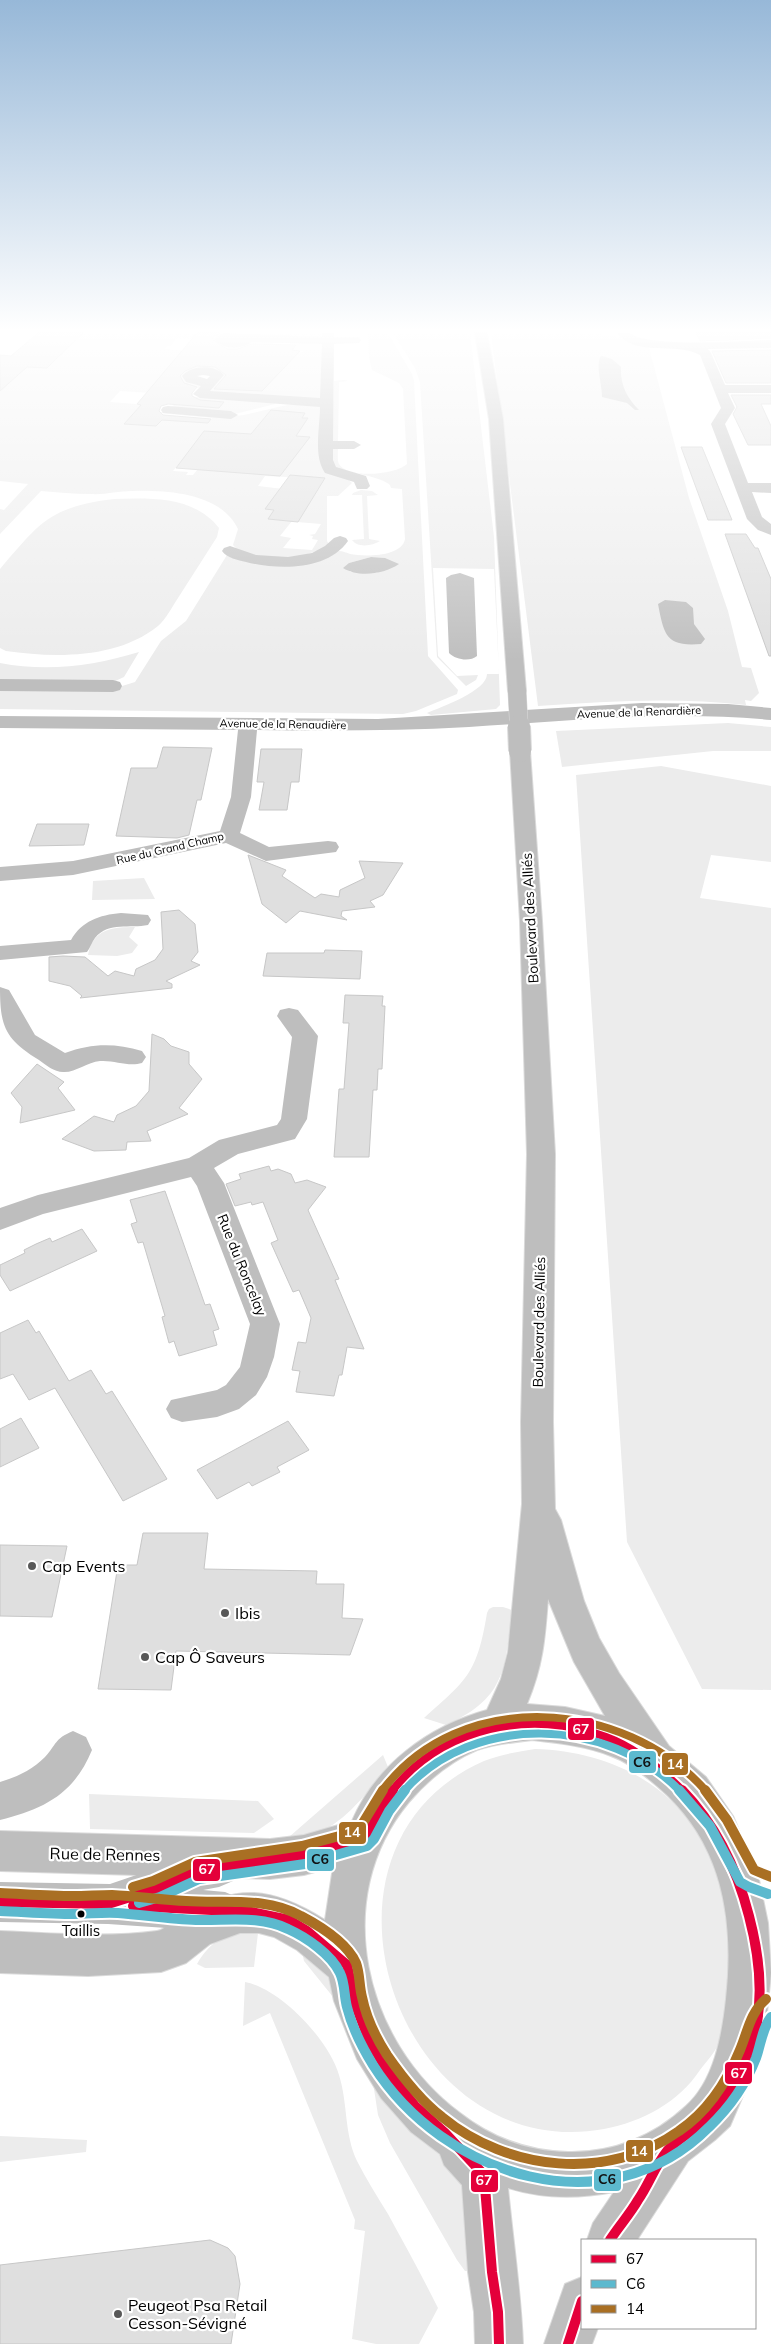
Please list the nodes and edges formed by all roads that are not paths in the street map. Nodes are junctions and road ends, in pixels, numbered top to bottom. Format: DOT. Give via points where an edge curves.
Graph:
graph roads {
  1 [pos="498,442"];
  2 [pos="725,442"];
  3 [pos="326,445"];
  4 [pos="354,445"];
  5 [pos="362,486"];
  6 [pos="743,487"];
  7 [pos="771,488"];
  8 [pos="771,530"];
  9 [pos="340,541"];
  10 [pos="230,551"];
  11 [pos="0,685"];
  12 [pos="113,686"];
  13 [pos="566,714"];
  14 [pos="771,714"];
  15 [pos="0,722"];
  16 [pos="248,724"];
  17 [pos="229,836"];
  18 [pos="328,847"];
  19 [pos="0,874"];
  20 [pos="140,920"];
  21 [pos="0,953"];
  22 [pos="0,995"];
  23 [pos="289,1016"];
  24 [pos="133,1057"];
  25 [pos="198,1166"];
  26 [pos="0,1219"];
  27 [pos="182,1409"];
  28 [pos="539,1504"];
  29 [pos="499,1726"];
  30 [pos="73,1750"];
  31 [pos="658,1761"];
  32 [pos="0,1801"];
  33 [pos="364,1838"];
  34 [pos="0,1851"];
  35 [pos="270,1860"];
  36 [pos="760,1881"];
  37 [pos="0,1902"];
  38 [pos="108,1904"];
  39 [pos="234,1913"];
  40 [pos="0,1952"];
  41 [pos="346,1965"];
  42 [pos="766,2010"];
  43 [pos="446,2133"];
  44 [pos="671,2147"];
  45 [pos="611,2239"];
  46 [pos="581,2304"];
  47 [pos="499,2344"];
  48 [pos="568,2344"];
  1 -- 28 [label="main road, Boulevard des Alliés, bridge" via="517,691 542,1154"];
  2 -- 6 [label="main road"];
  3 -- 4 [label="main road"];
  3 -- 5 [label="main road" via="330,470 361,479"];
  6 -- 7 [label="main road"];
  6 -- 8 [label="main road" via="756,519"];
  9 -- 10 [label="main road" via="335,548 287,562 262,562"];
  11 -- 12 [label="main road"];
  13 -- 14 [label="main road, Avenue de la Renardière" via="680,708"];
  13 -- 16 [label="main road, Avenue de la Renaudière" via="422,723"];
  15 -- 16 [label="main road, Avenue de la Renaudière"];
  16 -- 17 [label="main road, Rue du Grand Champ" via="241,798"];
  17 -- 18 [label="main road" via="266,854"];
  17 -- 19 [label="main road, Rue du Grand Champ" via="73,868"];
  20 -- 21 [label="main road" via="100,923 84,934 79,948"];
  22 -- 24 [label="main road" via="26,1040 64,1064 78,1056 99,1053 118,1052"];
  23 -- 25 [label="main road" via="305,1036 294,1119 286,1132 230,1145 211,1154"];
  25 -- 26 [label="main road" via="38,1205"];
  25 -- 27 [label="main road, Rue du Roncelay" via="210,1183 265,1324 255,1370 246,1386 227,1400"];
  28 -- 29 [label="main road, Boulevard des Alliés" via="526,1652 519,1679"];
  28 -- 31 [label="main road, Boulevard des Alliés" via="570,1612 592,1663"];
  29 -- 31 [label="main road" via="532,1722 580,1727 628,1743"];
  29 -- 33 [label="main road" via="474,1733 427,1758 382,1804"];
  30 -- 32 [label="main road" via="58,1771 28,1794"];
  31 -- 36 [label="main road" via="711,1811"];
  33 -- 35 [label="main road, Rue de Rennes" via="304,1855"];
  33 -- 41 [label="main road" via="346,1898"];
  34 -- 35 [label="main road, Rue de Rennes"];
  35 -- 38 [label="main road, Rue de Rennes" via="197,1870 156,1889"];
  36 -- 42 [label="main road"];
  37 -- 38 [label="main road, Rue de Rennes"];
  38 -- 39 [label="main road, Rue de Rennes"];
  39 -- 40 [label="main road, Rue de Rennes" via="194,1929 167,1950 104,1956"];
  39 -- 41 [label="main road, Rue de Rennes" via="251,1912 289,1920 307,1931"];
  41 -- 43 [label="main road" via="355,2003 369,2040 390,2075 415,2106"];
  42 -- 44 [label="main road" via="738,2076 720,2103 697,2128"];
  43 -- 44 [label="main road" via="480,2154 519,2168 559,2175 598,2174 636,2164"];
  43 -- 47 [label="main road" via="484,2175"];
  44 -- 45 [label="main road"];
  46 -- 48 [label="main road"];
}
